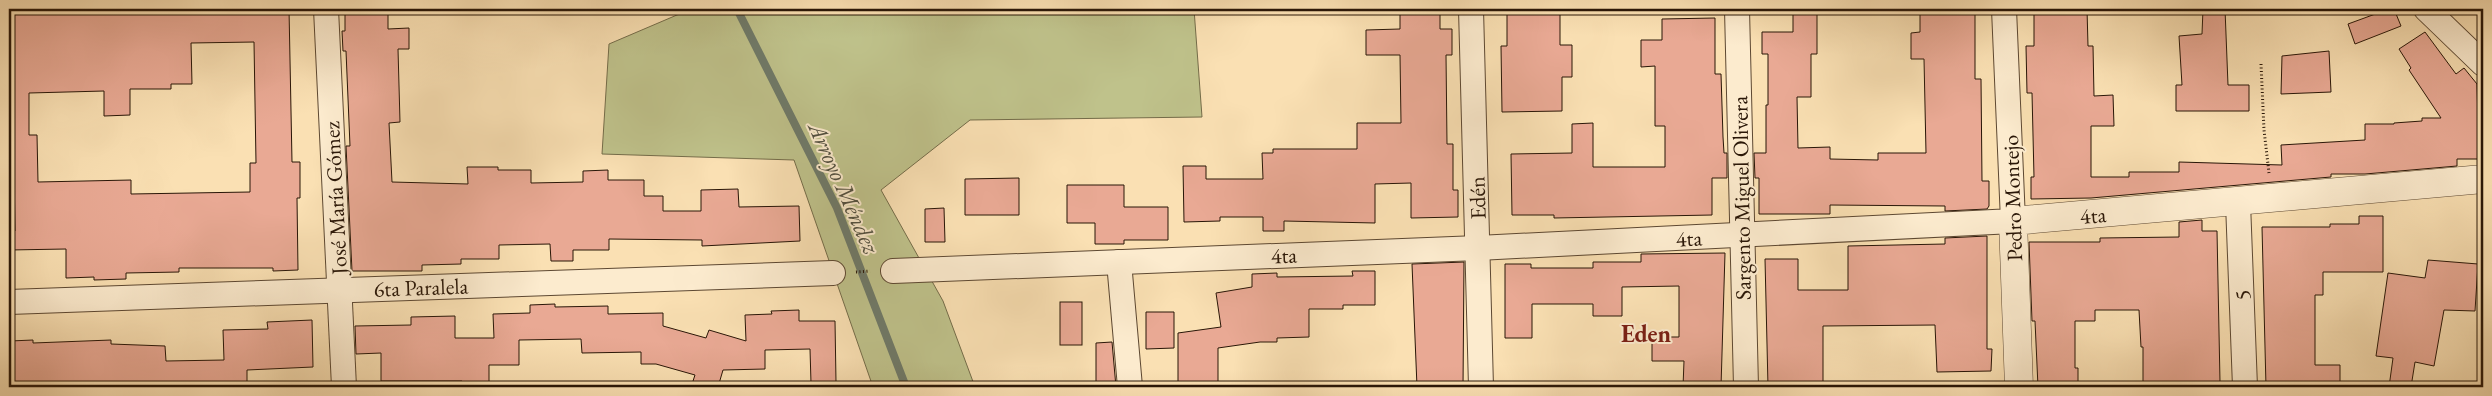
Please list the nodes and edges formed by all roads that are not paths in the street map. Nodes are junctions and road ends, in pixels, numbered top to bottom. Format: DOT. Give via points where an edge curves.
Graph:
graph roads {
  1 [pos="326,9"];
  2 [pos="1471,9"];
  3 [pos="1737,9"];
  4 [pos="2004,9"];
  5 [pos="2426,9"];
  6 [pos="2483,64"];
  7 [pos="2483,179"];
  8 [pos="2238,202"];
  9 [pos="2013,221"];
  10 [pos="1740,236"];
  11 [pos="1478,248"];
  12 [pos="1119,262"];
  13 [pos="892,271"];
  14 [pos="833,273"];
  15 [pos="339,290"];
  16 [pos="9,302"];
  17 [pos="344,387"];
  18 [pos="1130,387"];
  19 [pos="1481,387"];
  20 [pos="1746,387"];
  21 [pos="2019,387"];
  22 [pos="2245,387"];
  1 -- 15 [label="street, José María Gómez"];
  2 -- 11 [label="street, Edén"];
  3 -- 10 [label="street, Sargento Miguel Olivera"];
  4 -- 9 [label="street, Pedro Montejo"];
  5 -- 6 [label="street"];
  7 -- 8 [label="street, 4ta"];
  8 -- 9 [label="street, 4ta"];
  8 -- 22 [label="street, 5"];
  9 -- 10 [label="street, 4ta"];
  9 -- 21 [label="street, Pedro Montejo"];
  10 -- 11 [label="street, 4ta"];
  10 -- 20 [label="street, Sargento Miguel Olivera"];
  11 -- 12 [label="street, 4ta"];
  11 -- 19 [label="street, Edén"];
  12 -- 13 [label="street, 4ta"];
  12 -- 18 [label="street"];
  14 -- 15 [label="street, 6ta Paralela"];
  15 -- 16 [label="street, 6ta Paralela"];
  15 -- 17 [label="street, José María Gómez"];
}
